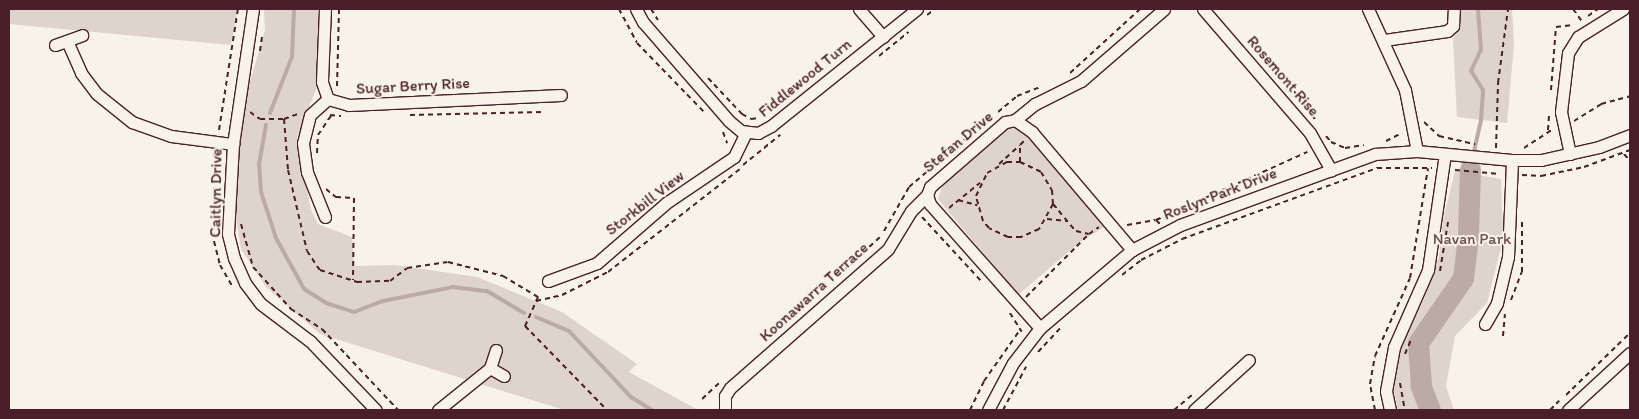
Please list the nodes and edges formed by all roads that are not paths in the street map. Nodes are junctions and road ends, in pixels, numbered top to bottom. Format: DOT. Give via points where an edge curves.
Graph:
graph roads {
  1 [pos="253,9"];
  2 [pos="325,9"];
  3 [pos="636,9"];
  4 [pos="859,9"];
  5 [pos="917,9"];
  6 [pos="1164,9"];
  7 [pos="1203,9"];
  8 [pos="1368,9"];
  9 [pos="1454,9"];
  10 [pos="1623,9"];
  11 [pos="82,35"];
  12 [pos="883,37"];
  13 [pos="1384,40"];
  14 [pos="67,41"];
  15 [pos="55,45"];
  16 [pos="561,95"];
  17 [pos="332,100"];
  18 [pos="1015,120"];
  19 [pos="746,132"];
  20 [pos="1629,137"];
  21 [pos="233,144"];
  22 [pos="1416,151"];
  23 [pos="1445,154"];
  24 [pos="1570,154"];
  25 [pos="1512,160"];
  26 [pos="1331,170"];
  27 [pos="927,195"];
  28 [pos="325,217"];
  29 [pos="1132,250"];
  30 [pos="548,281"];
  31 [pos="1485,324"];
  32 [pos="1040,328"];
  33 [pos="496,350"];
  34 [pos="1630,353"];
  35 [pos="1249,360"];
  36 [pos="490,368"];
  37 [pos="504,376"];
  38 [pos="376,410"];
  39 [pos="438,410"];
  40 [pos="725,410"];
  41 [pos="988,410"];
  42 [pos="1194,410"];
  43 [pos="1390,410"];
  44 [pos="1568,410"];
  1 -- 21 [label="street, Caitlyn Drive" via="243,109"];
  2 -- 17 [label="street" via="322,82"];
  3 -- 19 [label="street, Fiddlewood Turn" via="643,22 719,110 735,127"];
  4 -- 12 [label="street"];
  5 -- 12 [label="street, Fiddlewood Turn"];
  6 -- 18 [label="street" via="1081,82"];
  7 -- 26 [label="street, Rosemont Rise" via="1310,133"];
  8 -- 13 [label="street"];
  9 -- 13 [label="street" via="1453,26 1447,31"];
  10 -- 24 [label="street" via="1578,36 1568,53 1561,112"];
  11 -- 14 [label="street"];
  12 -- 19 [label="street, Fiddlewood Turn" via="764,131"];
  13 -- 22 [label="street" via="1405,90"];
  14 -- 15 [label="street"];
  14 -- 21 [label="street" via="81,73 97,94 132,122 171,136"];
  16 -- 17 [label="street, Sugar Berry Rise" via="349,105"];
  17 -- 28 [label="street" via="310,115 303,143 306,172"];
  18 -- 27 [label="street, Stefan Drive" via="1005,122 930,187"];
  18 -- 29 [label="street, Stefan Drive" via="1032,132"];
  19 -- 30 [label="street, Storkbill View" via="734,157 666,203 597,263"];
  20 -- 24 [label="street, Roslyn Park Drive"];
  21 -- 38 [label="street, Caitlyn Drive" via="228,234 245,283 261,304 310,341"];
  22 -- 23 [label="street, Roslyn Park Drive"];
  22 -- 26 [label="street, Roslyn Park Drive" via="1376,154"];
  23 -- 25 [label="street, Roslyn Park Drive"];
  23 -- 43 [label="street" via="1447,170 1428,270 1394,347 1386,391"];
  24 -- 25 [label="street, Roslyn Park Drive"];
  25 -- 31 [label="street" via="1508,257 1497,303"];
  26 -- 29 [label="street, Roslyn Park Drive" via="1168,231"];
  27 -- 32 [label="street, Stefan Drive" via="930,204"];
  27 -- 40 [label="street, Koonawarra Terrace" via="914,208 888,249 730,388 725,396"];
  29 -- 32 [label="street, Roslyn Park Drive" via="1070,299"];
  32 -- 41 [label="street, Roslyn Park Drive" via="1013,363"];
  33 -- 36 [label="street"];
  34 -- 44 [label="street"];
  35 -- 42 [label="street"];
  36 -- 37 [label="street"];
  36 -- 39 [label="street"];
}
